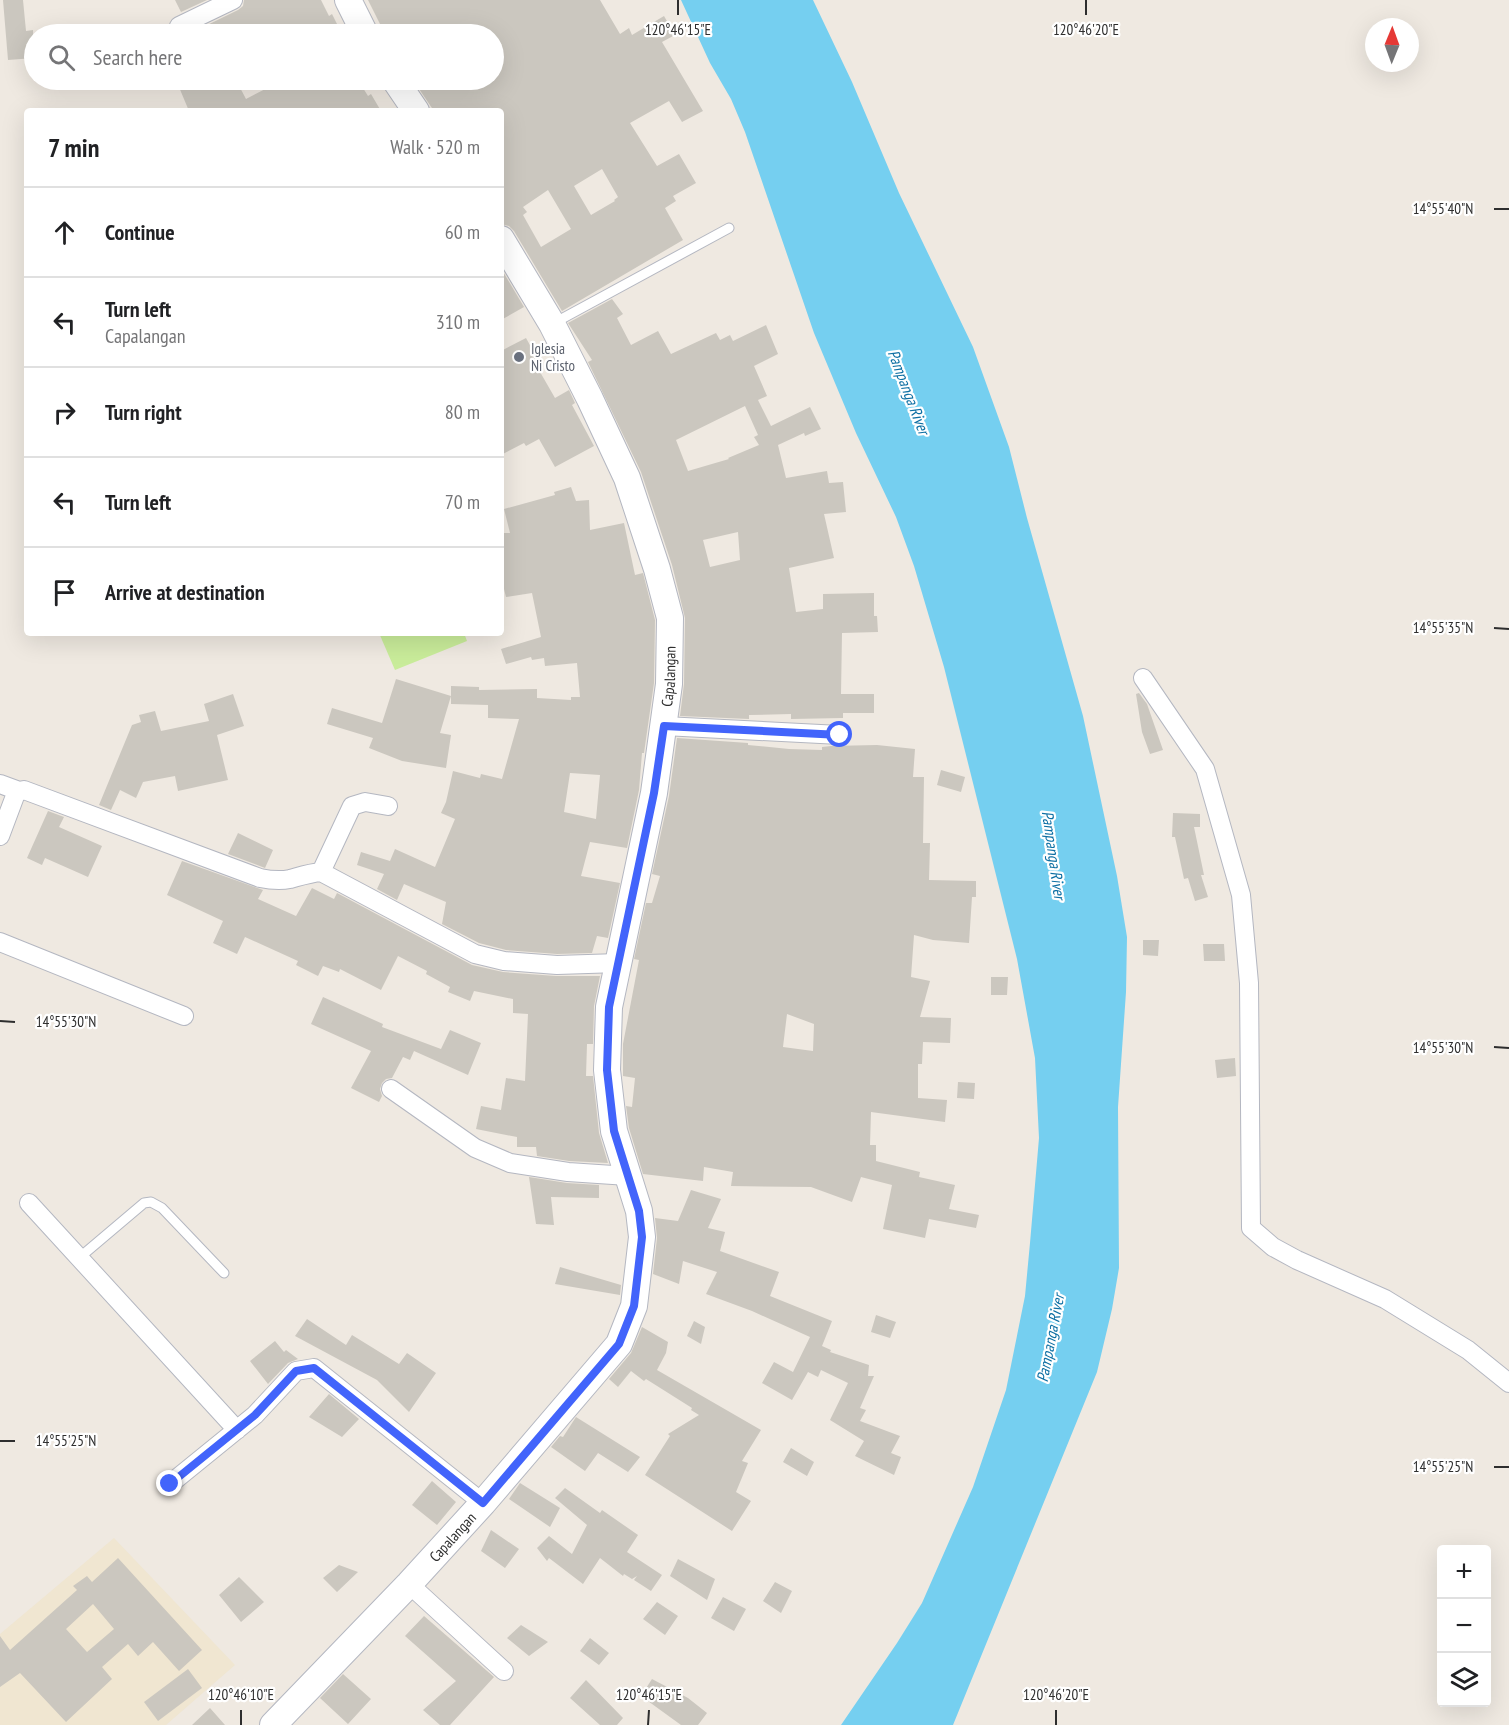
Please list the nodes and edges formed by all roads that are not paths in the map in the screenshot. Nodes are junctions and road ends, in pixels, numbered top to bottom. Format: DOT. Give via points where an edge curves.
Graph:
graph roads {
  1 [pos="233,0"];
  2 [pos="348,0"];
  3 [pos="183,24"];
  4 [pos="360,24"];
  5 [pos="401,90"];
  6 [pos="415,108"];
  7 [pos="729,228"];
  8 [pos="504,245"];
  9 [pos="552,324"];
  10 [pos="1143,678"];
  11 [pos="664,726"];
  12 [pos="840,735"];
  13 [pos="0,784"];
  14 [pos="19,791"];
  15 [pos="388,806"];
  16 [pos="0,836"];
  17 [pos="321,872"];
  18 [pos="0,942"];
  19 [pos="619,963"];
  20 [pos="184,1016"];
  21 [pos="391,1089"];
  22 [pos="628,1176"];
  23 [pos="29,1203"];
  24 [pos="79,1258"];
  25 [pos="224,1273"];
  26 [pos="1509,1383"];
  27 [pos="237,1430"];
  28 [pos="170,1484"];
  29 [pos="483,1503"];
  30 [pos="410,1584"];
  31 [pos="504,1671"];
  32 [pos="273,1725"];
  1 -- 3 [label="street"];
  2 -- 4 [label="street"];
  5 -- 6 [label="street"];
  7 -- 9 [label="lane"];
  8 -- 9 [label="street, Capalangan"];
  9 -- 11 [label="street, Capalangan" via="627,478 657,569 670,618"];
  10 -- 26 [label="street" via="1205,769 1241,895 1249,983 1251,1228 1296,1260 1385,1299 1468,1350"];
  11 -- 12 [label="street"];
  11 -- 19 [label="street, Capalangan"];
  13 -- 14 [label="street"];
  14 -- 16 [label="street"];
  14 -- 17 [label="street" via="260,878 276,880"];
  15 -- 17 [label="street" via="365,802 352,806"];
  17 -- 19 [label="street" via="475,954 504,961 557,965"];
  18 -- 20 [label="street"];
  19 -- 22 [label="street, Capalangan" via="609,1007 607,1070 614,1131"];
  21 -- 22 [label="street" via="475,1148 510,1162 568,1172"];
  22 -- 29 [label="street, Capalangan" via="642,1237 634,1306 619,1344"];
  23 -- 24 [label="street"];
  24 -- 25 [label="lane" via="144,1203 151,1202 162,1208"];
  24 -- 27 [label="street"];
  27 -- 28 [label="street"];
  27 -- 29 [label="street" via="296,1371 314,1368"];
  29 -- 30 [label="street, Capalangan"];
  30 -- 31 [label="street"];
  30 -- 32 [label="street, Capalangan"];
}
